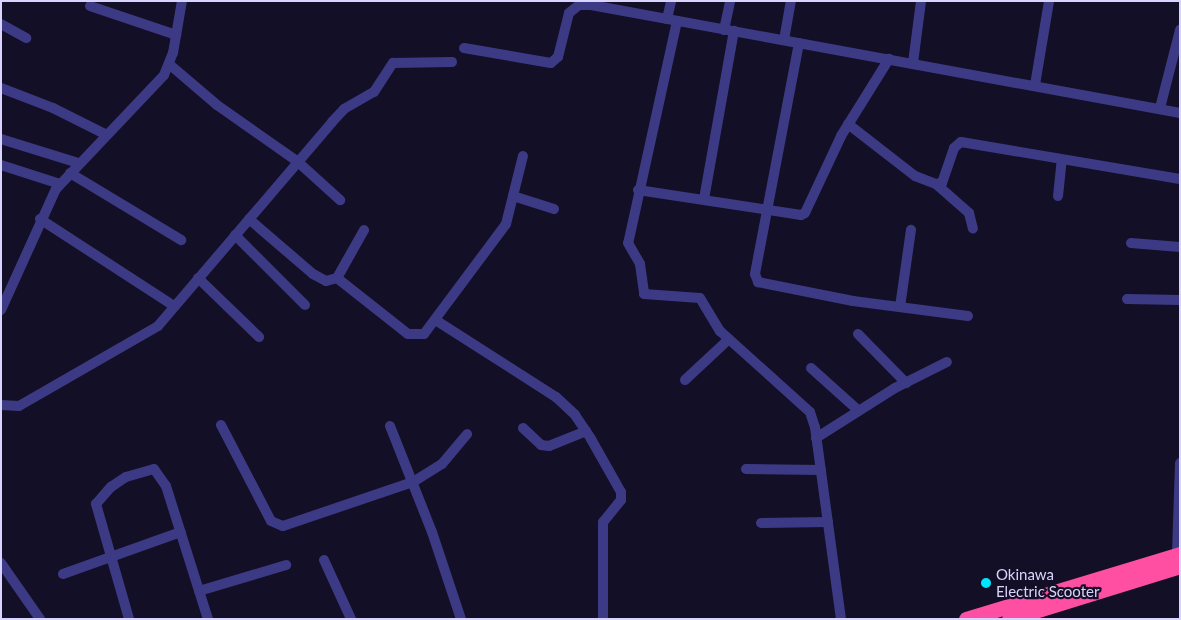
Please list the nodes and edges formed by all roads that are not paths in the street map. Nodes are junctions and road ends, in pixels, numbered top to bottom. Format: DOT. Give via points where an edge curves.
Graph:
graph roads {
  1 [pos="182,1"];
  2 [pos="672,1"];
  3 [pos="730,1"];
  4 [pos="791,1"];
  5 [pos="921,1"];
  6 [pos="1049,1"];
  7 [pos="571,4"];
  8 [pos="90,6"];
  9 [pos="672,20"];
  10 [pos="1,24"];
  11 [pos="729,30"];
  12 [pos="1180,30"];
  13 [pos="176,35"];
  14 [pos="26,38"];
  15 [pos="784,40"];
  16 [pos="799,42"];
  17 [pos="464,48"];
  18 [pos="889,58"];
  19 [pos="452,62"];
  20 [pos="914,63"];
  21 [pos="169,64"];
  22 [pos="1035,85"];
  23 [pos="1,88"];
  24 [pos="1160,108"];
  25 [pos="1180,113"];
  26 [pos="848,124"];
  27 [pos="105,134"];
  28 [pos="1,139"];
  29 [pos="523,156"];
  30 [pos="1062,160"];
  31 [pos="298,162"];
  32 [pos="78,164"];
  33 [pos="1,165"];
  34 [pos="70,173"];
  35 [pos="1180,179"];
  36 [pos="60,184"];
  37 [pos="936,184"];
  38 [pos="638,190"];
  39 [pos="513,196"];
  40 [pos="1058,196"];
  41 [pos="704,199"];
  42 [pos="340,200"];
  43 [pos="554,209"];
  44 [pos="768,209"];
  45 [pos="40,219"];
  46 [pos="249,219"];
  47 [pos="973,229"];
  48 [pos="364,230"];
  49 [pos="911,230"];
  50 [pos="235,235"];
  51 [pos="181,240"];
  52 [pos="1131,244"];
  53 [pos="1180,247"];
  54 [pos="198,278"];
  55 [pos="337,278"];
  56 [pos="1127,299"];
  57 [pos="1180,300"];
  58 [pos="305,305"];
  59 [pos="174,306"];
  60 [pos="900,307"];
  61 [pos="1,310"];
  62 [pos="968,316"];
  63 [pos="437,321"];
  64 [pos="858,334"];
  65 [pos="258,337"];
  66 [pos="729,339"];
  67 [pos="947,362"];
  68 [pos="811,368"];
  69 [pos="685,380"];
  70 [pos="906,383"];
  71 [pos="1,405"];
  72 [pos="859,410"];
  73 [pos="221,425"];
  74 [pos="390,426"];
  75 [pos="523,428"];
  76 [pos="586,431"];
  77 [pos="467,434"];
  78 [pos="816,438"];
  79 [pos="1180,463"];
  80 [pos="746,469"];
  81 [pos="820,470"];
  82 [pos="412,482"];
  83 [pos="828,522"];
  84 [pos="761,523"];
  85 [pos="181,532"];
  86 [pos="110,556"];
  87 [pos="1179,558"];
  88 [pos="324,560"];
  89 [pos="1,563"];
  90 [pos="286,565"];
  91 [pos="63,574"];
  92 [pos="199,591"];
  93 [pos="40,619"];
  94 [pos="129,619"];
  95 [pos="208,619"];
  96 [pos="351,619"];
  97 [pos="462,619"];
  98 [pos="603,619"];
  99 [pos="841,619"];
  100 [pos="966,619"];
  101 [pos="1009,619"];
  1 -- 13 [label="street"];
  2 -- 9 [label="street"];
  3 -- 11 [label="street"];
  4 -- 15 [label="street"];
  5 -- 20 [label="street"];
  6 -- 22 [label="street"];
  7 -- 9 [label="street"];
  7 -- 17 [label="street" via="558,57 551,63"];
  8 -- 13 [label="street"];
  9 -- 11 [label="street"];
  9 -- 38 [label="street"];
  10 -- 14 [label="street"];
  11 -- 15 [label="street"];
  11 -- 41 [label="street"];
  12 -- 24 [label="street"];
  13 -- 21 [label="street"];
  15 -- 16 [label="street"];
  16 -- 18 [label="street"];
  16 -- 44 [label="street"];
  18 -- 20 [label="street"];
  18 -- 26 [label="street"];
  19 -- 31 [label="street" via="393,63 374,92 344,109"];
  20 -- 22 [label="street"];
  21 -- 27 [label="street" via="164,74"];
  21 -- 31 [label="street" via="217,105"];
  22 -- 24 [label="street"];
  23 -- 27 [label="street" via="53,108"];
  24 -- 25 [label="street"];
  26 -- 37 [label="street" via="915,176"];
  26 -- 44 [label="street" via="805,213 793,215"];
  27 -- 32 [label="street"];
  28 -- 32 [label="street"];
  29 -- 39 [label="street"];
  30 -- 35 [label="street"];
  30 -- 37 [label="street" via="961,142 954,148 944,179"];
  30 -- 40 [label="street"];
  31 -- 42 [label="street"];
  31 -- 46 [label="street"];
  32 -- 34 [label="street"];
  33 -- 36 [label="street"];
  34 -- 36 [label="street"];
  34 -- 51 [label="street"];
  36 -- 45 [label="street"];
  37 -- 47 [label="street" via="969,213"];
  38 -- 41 [label="street"];
  38 -- 66 [label="street" via="628,243 640,264 642,291 650,296 700,298 714,324"];
  39 -- 43 [label="street"];
  39 -- 63 [label="street" via="500,234"];
  41 -- 44 [label="street"];
  44 -- 60 [label="street" via="755,274 758,282"];
  45 -- 59 [label="street"];
  45 -- 61 [label="street"];
  46 -- 50 [label="street"];
  46 -- 55 [label="street" via="313,274 326,281"];
  48 -- 55 [label="street"];
  49 -- 60 [label="street"];
  50 -- 54 [label="street"];
  50 -- 58 [label="street"];
  52 -- 53 [label="street"];
  54 -- 59 [label="street"];
  54 -- 65 [label="street"];
  55 -- 63 [label="street" via="408,334 424,334"];
  56 -- 57 [label="street"];
  59 -- 71 [label="street" via="158,326 134,343 19,406"];
  60 -- 62 [label="street"];
  63 -- 76 [label="street" via="556,397"];
  64 -- 70 [label="street"];
  66 -- 69 [label="street"];
  66 -- 78 [label="street" via="810,412"];
  67 -- 70 [label="street"];
  68 -- 72 [label="street"];
  70 -- 72 [label="street"];
  72 -- 78 [label="street"];
  73 -- 82 [label="street" via="271,521 277,525 295,524"];
  74 -- 82 [label="street"];
  75 -- 76 [label="street" via="541,445 549,446"];
  76 -- 98 [label="street" via="621,492 618,507 607,514 602,529"];
  77 -- 82 [label="street" via="442,464"];
  78 -- 81 [label="street"];
  79 -- 87 [label="street"];
  80 -- 81 [label="street"];
  81 -- 83 [label="street"];
  82 -- 97 [label="street"];
  83 -- 84 [label="street"];
  83 -- 99 [label="street"];
  85 -- 86 [label="street"];
  85 -- 86 [label="street" via="159,472 154,469 140,471 111,487 96,504"];
  85 -- 92 [label="street"];
  86 -- 91 [label="street"];
  86 -- 94 [label="street"];
  87 -- 100 [label="highway"];
  87 -- 101 [label="highway"];
  88 -- 96 [label="street"];
  89 -- 93 [label="street"];
  90 -- 92 [label="street"];
  92 -- 95 [label="street"];
}
